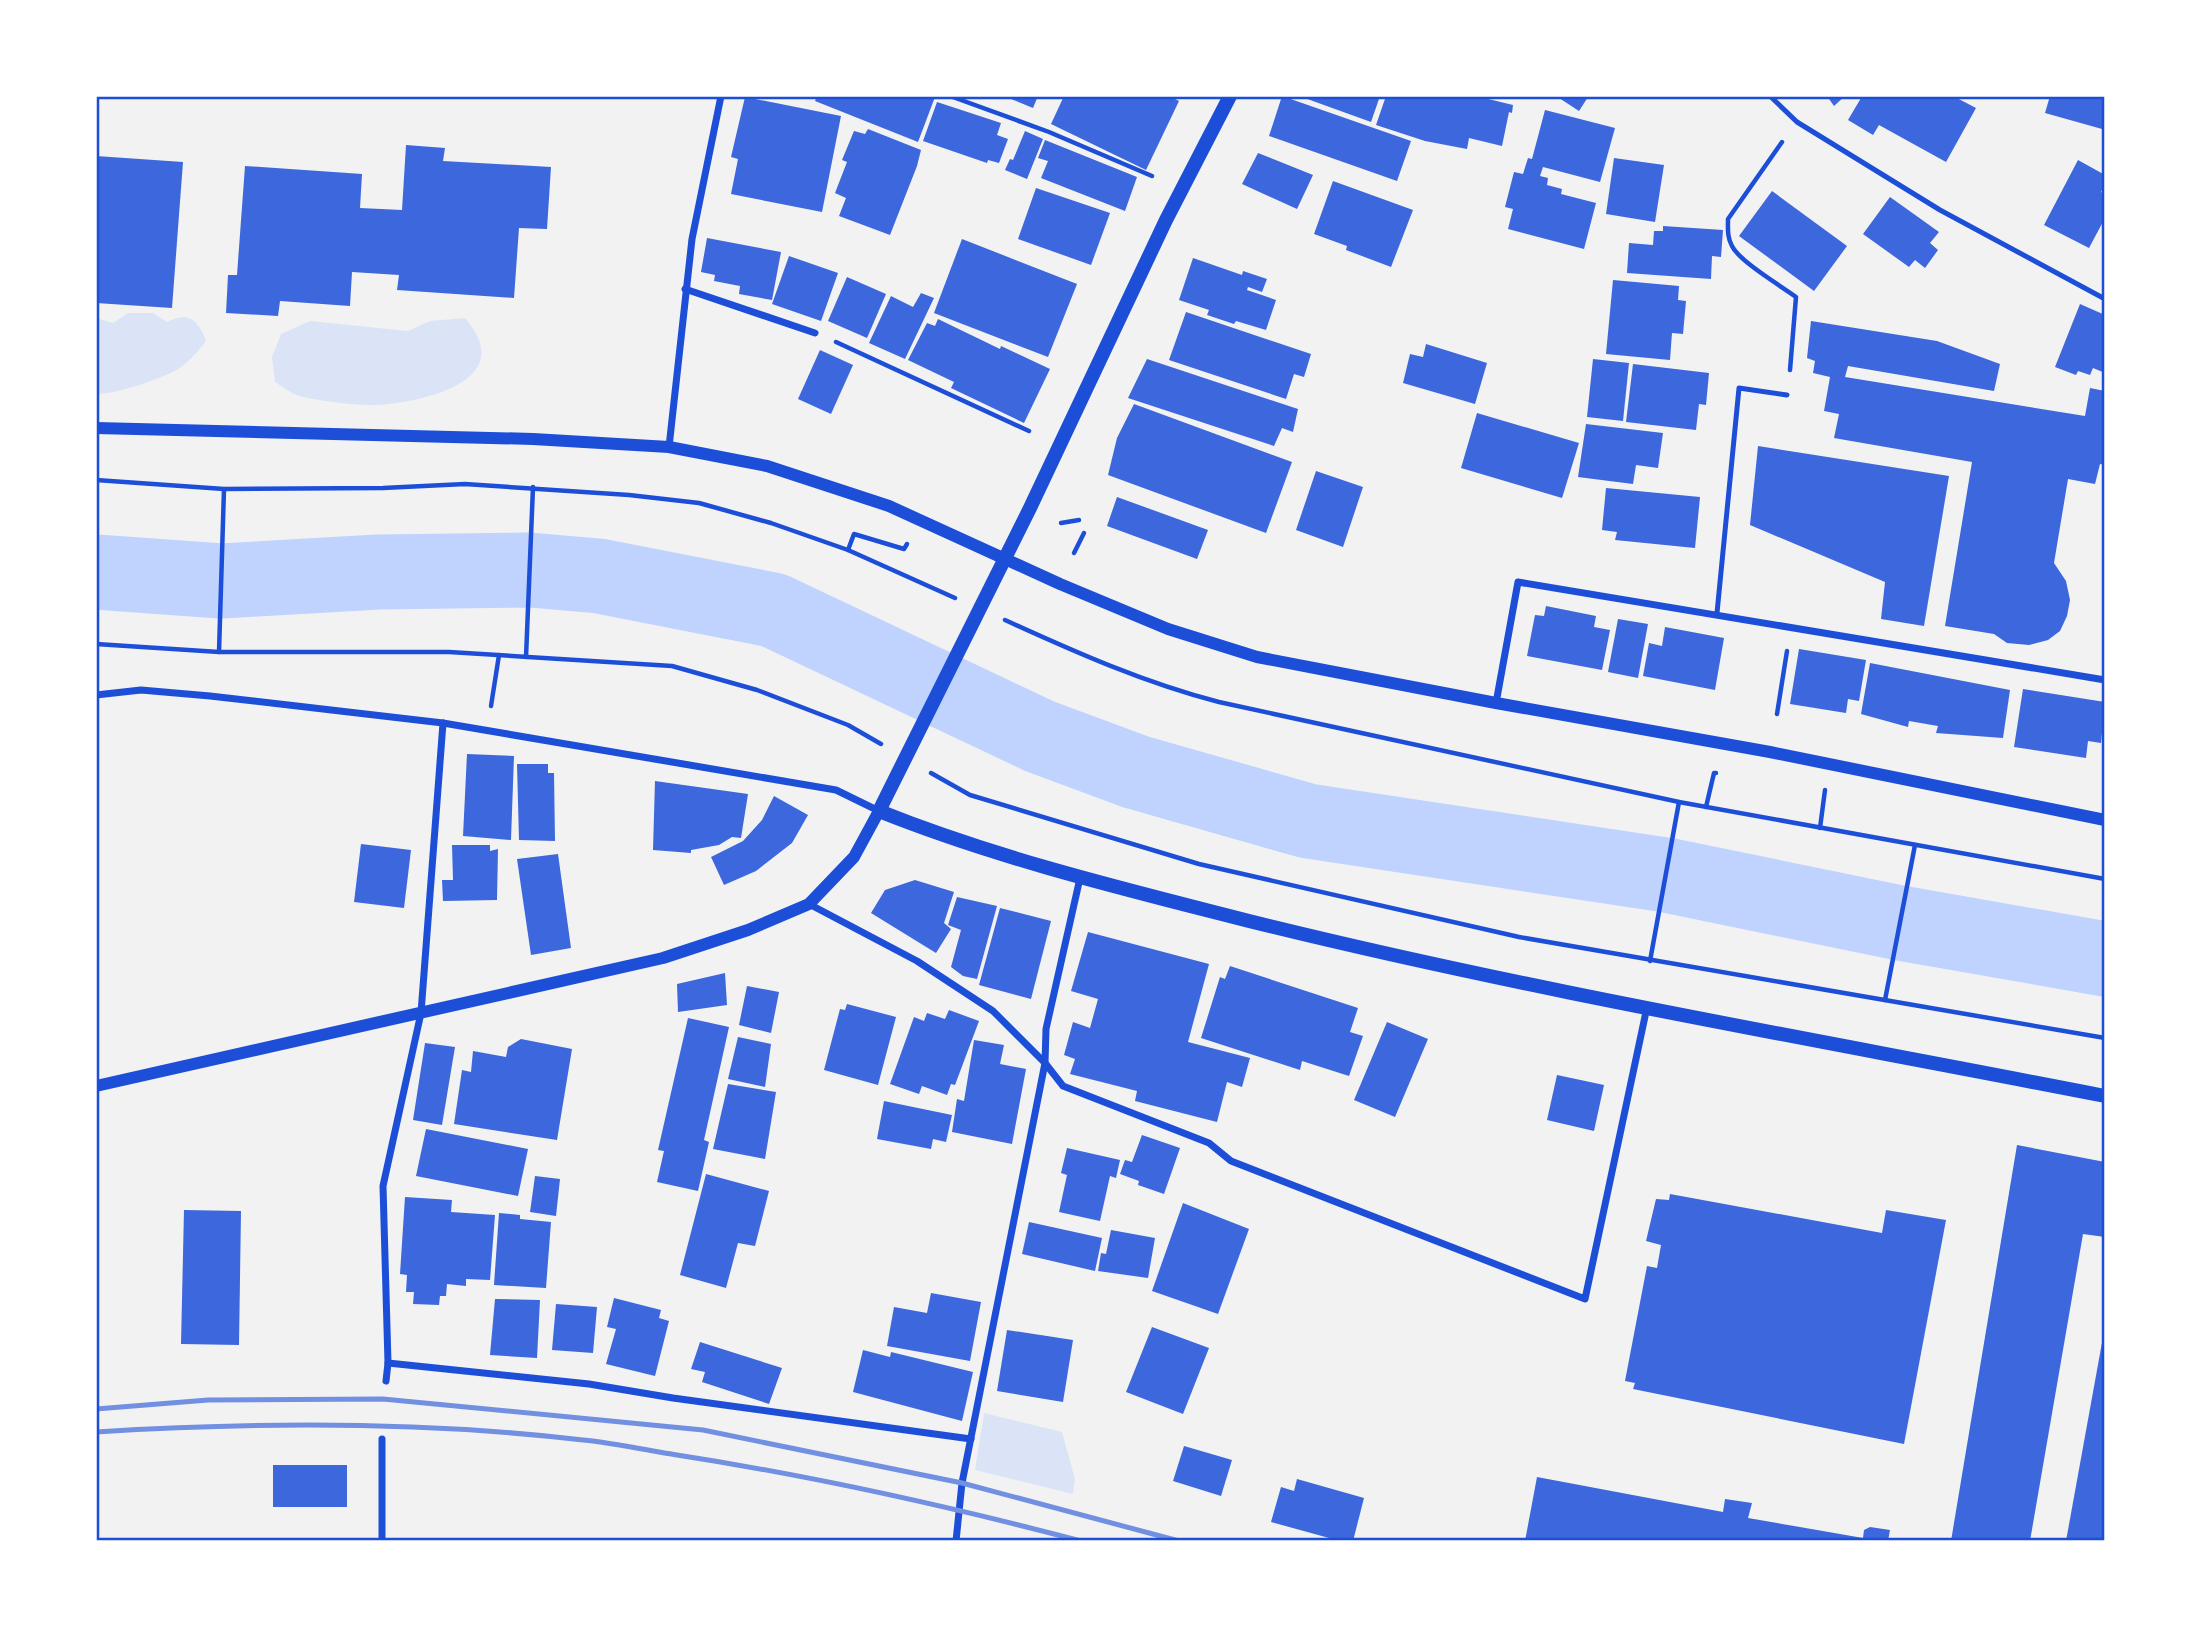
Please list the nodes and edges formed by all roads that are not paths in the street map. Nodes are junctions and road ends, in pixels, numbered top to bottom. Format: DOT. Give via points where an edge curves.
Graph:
graph roads {
  1 [pos="721,96"];
  2 [pos="1230,96"];
  3 [pos="1770,96"];
  4 [pos="685,289"];
  5 [pos="2105,299"];
  6 [pos="815,333"];
  7 [pos="1787,395"];
  8 [pos="96,428"];
  9 [pos="669,447"];
  10 [pos="1005,558"];
  11 [pos="1717,613"];
  12 [pos="2105,680"];
  13 [pos="96,695"];
  14 [pos="1496,703"];
  15 [pos="443,723"];
  16 [pos="879,811"];
  17 [pos="2105,820"];
  18 [pos="1080,878"];
  19 [pos="809,904"];
  20 [pos="1647,1007"];
  21 [pos="421,1013"];
  22 [pos="1045,1063"];
  23 [pos="96,1086"];
  24 [pos="2105,1096"];
  25 [pos="388,1363"];
  26 [pos="386,1381"];
  27 [pos="382,1439"];
  28 [pos="971,1439"];
  29 [pos="382,1541"];
  30 [pos="956,1541"];
  1 -- 4 [label="street"];
  2 -- 10 [label="main road"];
  3 -- 5 [label="lane" via="1797,122 1940,210"];
  4 -- 6 [label="street"];
  4 -- 9 [label="street"];
  7 -- 11 [label="lane" via="1740,388"];
  8 -- 9 [label="street"];
  9 -- 10 [label="street" via="767,466 877,502"];
  10 -- 14 [label="street" via="1168,629 1257,657"];
  10 -- 16 [label="main road"];
  11 -- 12 [label="street"];
  11 -- 14 [label="street" via="1518,582"];
  13 -- 15 [label="street" via="141,690"];
  14 -- 17 [label="street" via="1770,752"];
  15 -- 16 [label="street" via="836,790"];
  15 -- 21 [label="street"];
  16 -- 18 [label="main road" via="941,836"];
  16 -- 19 [label="street" via="854,857"];
  18 -- 20 [label="main road" via="1383,954"];
  18 -- 22 [label="street" via="1046,1029"];
  19 -- 21 [label="street" via="663,958"];
  19 -- 22 [label="street" via="917,961 993,1011"];
  20 -- 22 [label="street" via="1585,1299 1231,1161 1209,1143 1063,1086"];
  20 -- 24 [label="main road"];
  21 -- 23 [label="street"];
  21 -- 25 [label="street" via="383,1186"];
  22 -- 28 [label="street"];
  25 -- 26 [label="street"];
  25 -- 28 [label="street" via="589,1384"];
  27 -- 29 [label="street"];
  28 -- 30 [label="street"];
}
